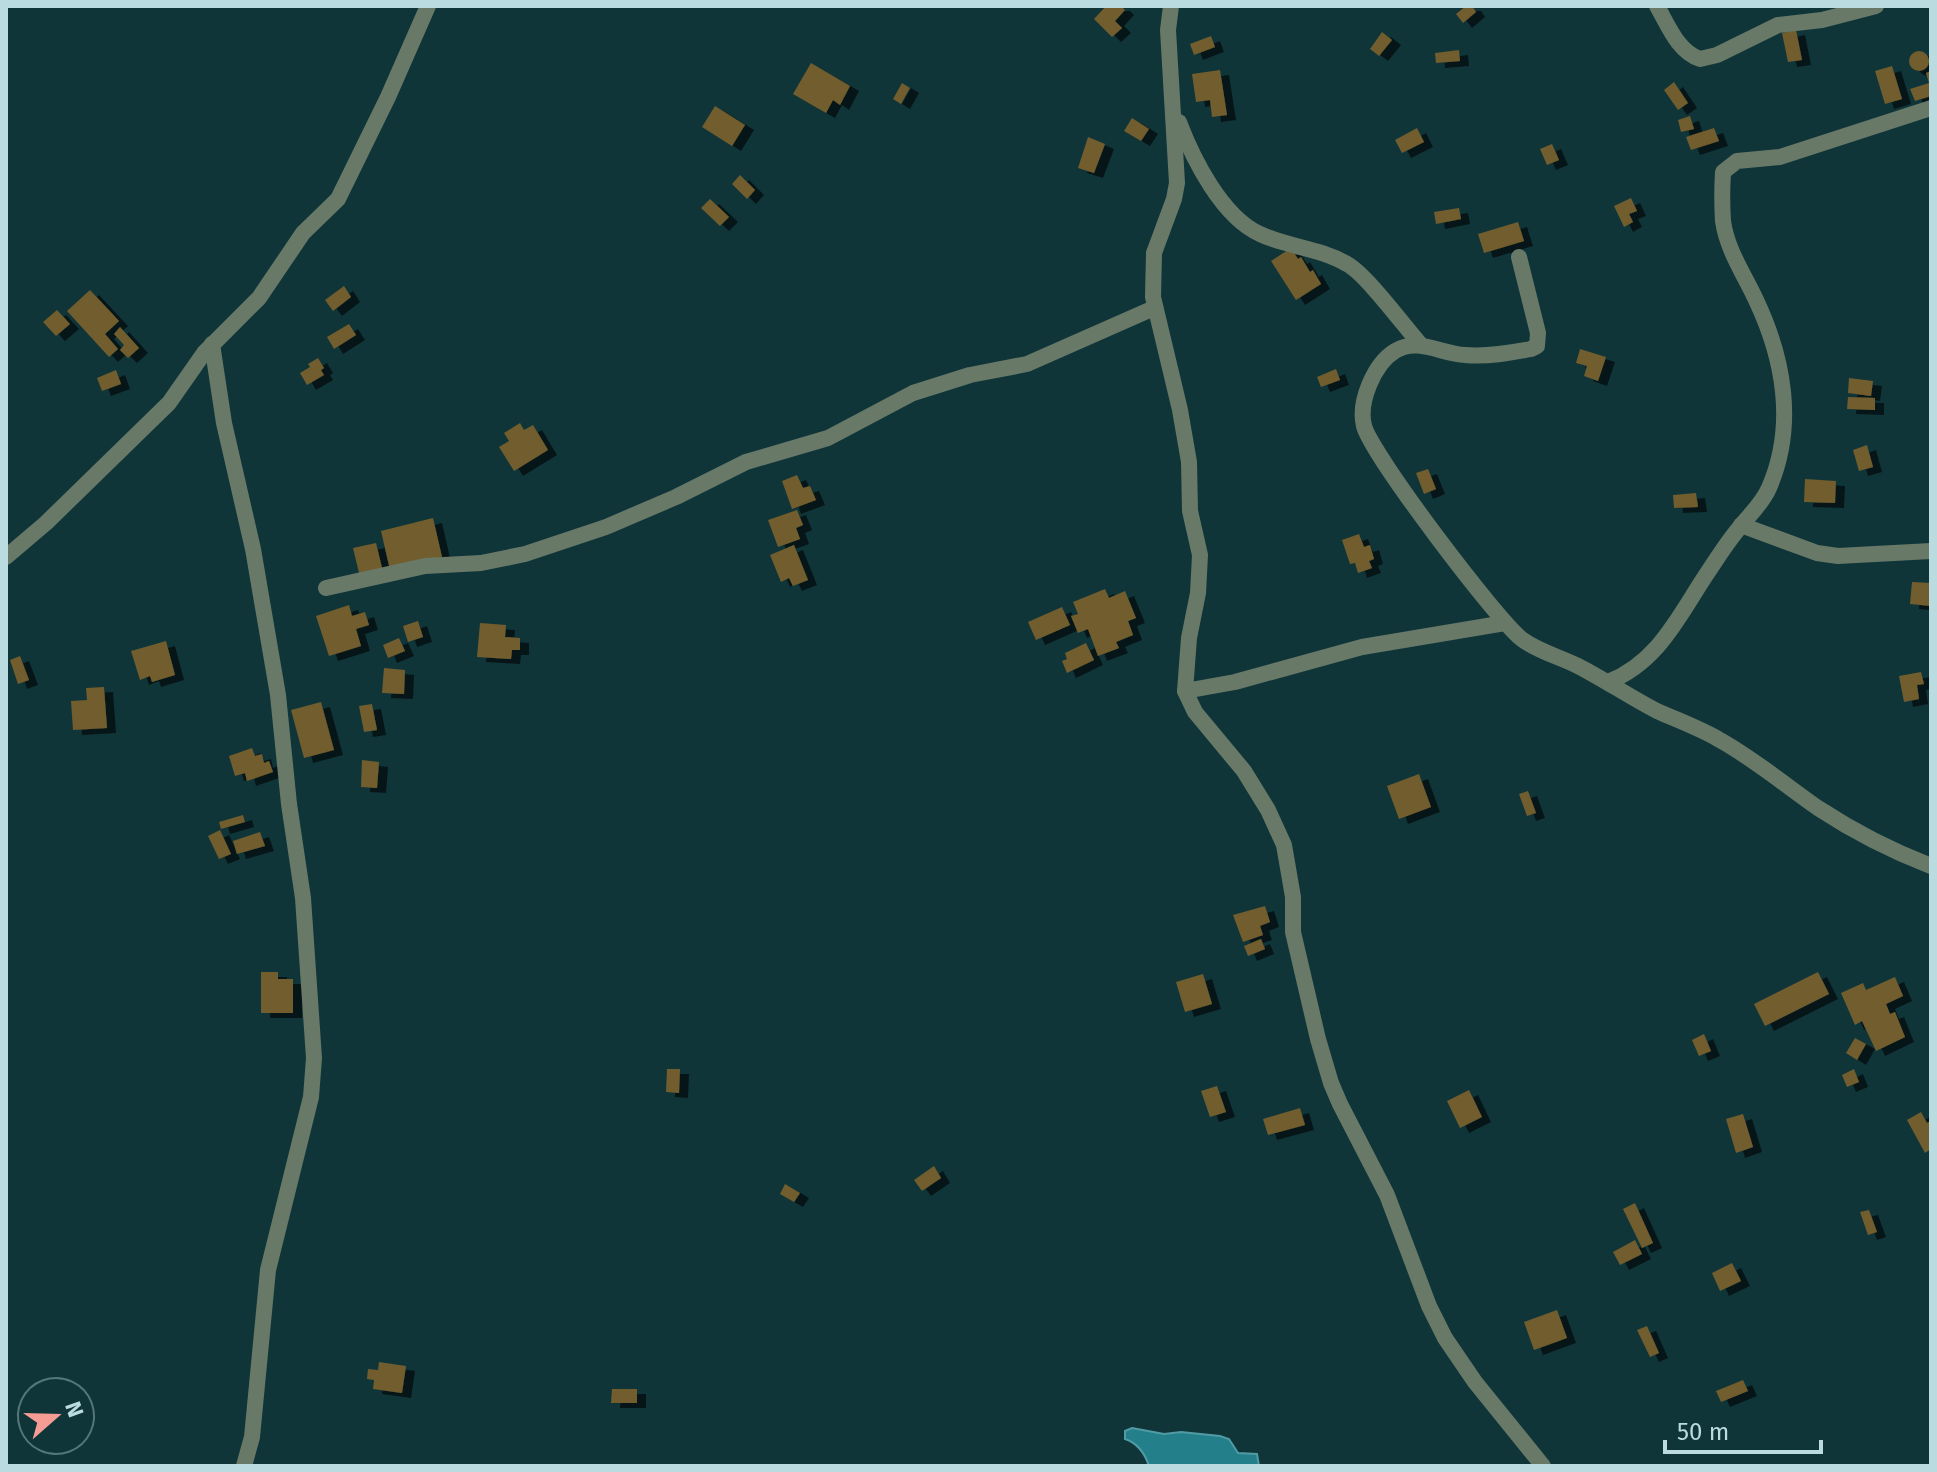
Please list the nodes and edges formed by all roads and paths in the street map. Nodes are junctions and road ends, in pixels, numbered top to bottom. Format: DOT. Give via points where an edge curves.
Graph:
graph roads {
  1 [pos="428,6"];
  2 [pos="1171,6"];
  3 [pos="1657,6"];
  4 [pos="1876,6"];
  5 [pos="1174,105"];
  6 [pos="1931,108"];
  7 [pos="1519,257"];
  8 [pos="1154,308"];
  9 [pos="212,344"];
  10 [pos="1421,345"];
  11 [pos="1741,525"];
  12 [pos="1931,551"];
  13 [pos="6,557"];
  14 [pos="326,588"];
  15 [pos="1505,623"];
  16 [pos="1608,682"];
  17 [pos="1185,691"];
  18 [pos="1931,866"];
  19 [pos="244,1466"];
  20 [pos="1543,1466"];
  1 -- 9 [label="street" via="338,199 303,233 259,298"];
  2 -- 5 [label="street"];
  3 -- 4 [label="street" via="1677,41 1700,59 1778,25"];
  5 -- 8 [label="street" via="1177,183 1154,253"];
  5 -- 10 [label="street" via="1204,173 1243,225 1348,264"];
  6 -- 11 [label="street" via="1780,157 1737,161 1723,172 1723,223 1779,358 1784,390 1778,460 1761,504"];
  7 -- 10 [label="street" via="1537,346 1482,356"];
  8 -- 14 [label="street" via="1027,364 913,393 828,438 746,462 676,497 525,554 425,566"];
  8 -- 17 [label="street" via="1178,396 1200,555"];
  9 -- 13 [label="street" via="159,414"];
  9 -- 19 [label="street" via="278,695 303,898 314,1058 311,1097 268,1270 252,1437"];
  10 -- 15 [label="street" via="1393,352 1377,368 1363,423 1378,453"];
  11 -- 12 [label="street" via="1838,556"];
  11 -- 16 [label="street" via="1668,634 1636,669"];
  15 -- 16 [label="street" via="1522,640"];
  15 -- 17 [label="street" via="1362,647"];
  16 -- 18 [label="street" via="1718,739 1821,810"];
  17 -- 20 [label="street" via="1195,712 1244,771 1284,845 1293,932 1331,1083 1387,1195 1429,1306 1475,1382"];
}
